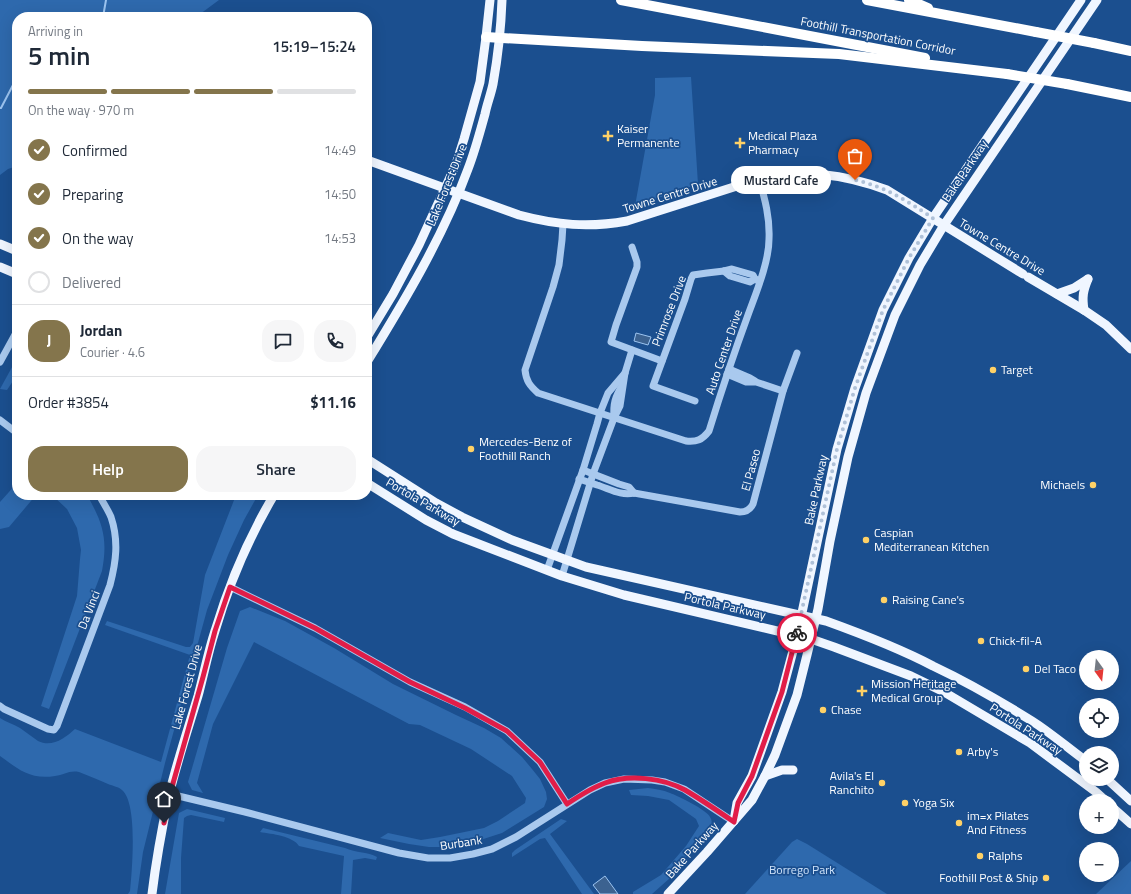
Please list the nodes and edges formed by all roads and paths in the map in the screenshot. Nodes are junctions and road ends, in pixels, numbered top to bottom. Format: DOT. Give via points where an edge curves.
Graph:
graph roads {
  1 [pos="490,0"];
  2 [pos="502,0"];
  3 [pos="621,0"];
  4 [pos="867,0"];
  5 [pos="909,0"];
  6 [pos="1081,0"];
  7 [pos="1096,0"];
  8 [pos="941,14"];
  9 [pos="486,37"];
  10 [pos="500,38"];
  11 [pos="1131,50"];
  12 [pos="1007,74"];
  13 [pos="1131,97"];
  14 [pos="372,162"];
  15 [pos="759,179"];
  16 [pos="445,189"];
  17 [pos="458,193"];
  18 [pos="933,218"];
  19 [pos="563,224"];
  20 [pos="944,225"];
  21 [pos="0,244"];
  22 [pos="632,247"];
  23 [pos="12,249"];
  24 [pos="0,267"];
  25 [pos="12,272"];
  26 [pos="757,280"];
  27 [pos="1057,294"];
  28 [pos="1084,310"];
  29 [pos="372,329"];
  30 [pos="12,340"];
  31 [pos="1131,349"];
  32 [pos="632,350"];
  33 [pos="797,353"];
  34 [pos="372,354"];
  35 [pos="662,361"];
  36 [pos="0,362"];
  37 [pos="728,372"];
  38 [pos="625,373"];
  39 [pos="855,388"];
  40 [pos="783,391"];
  41 [pos="695,401"];
  42 [pos="600,413"];
  43 [pos="614,418"];
  44 [pos="0,420"];
  45 [pos="12,429"];
  46 [pos="848,457"];
  47 [pos="372,462"];
  48 [pos="583,470"];
  49 [pos="593,474"];
  50 [pos="579,479"];
  51 [pos="590,483"];
  52 [pos="372,486"];
  53 [pos="634,492"];
  54 [pos="102,500"];
  55 [pos="271,500"];
  56 [pos="552,555"];
  57 [pos="567,560"];
  58 [pos="547,570"];
  59 [pos="562,576"];
  60 [pos="230,587"];
  61 [pos="801,616"];
  62 [pos="815,619"];
  63 [pos="797,636"];
  64 [pos="811,639"];
  65 [pos="0,706"];
  66 [pos="775,755"];
  67 [pos="1079,756"];
  68 [pos="793,770"];
  69 [pos="765,776"];
  70 [pos="1115,786"];
  71 [pos="170,794"];
  72 [pos="1098,794"];
  73 [pos="1131,801"];
  74 [pos="738,803"];
  75 [pos="567,804"];
  76 [pos="1119,813"];
  77 [pos="734,822"];
  78 [pos="1131,824"];
  79 [pos="152,894"];
  80 [pos="668,894"];
  1 -- 9 [label="main road, Lake Forest Drive"];
  2 -- 10 [label="main road, Lake Forest Drive"];
  3 -- 12 [label="highway, Foothill Transportation Corridor"];
  4 -- 8 [label="highway"];
  5 -- 8 [label="highway"];
  6 -- 18 [label="main road, Bake Parkway"];
  7 -- 20 [label="main road, Bake Parkway"];
  8 -- 11 [label="highway, bridge"];
  9 -- 10 [label="highway"];
  9 -- 16 [label="main road, Lake Forest Drive" via="480,82 456,164"];
  10 -- 12 [label="highway" via="839,54"];
  10 -- 17 [label="main road, Lake Forest Drive" via="493,85 469,168"];
  12 -- 13 [label="highway, Foothill Transportation Corridor, bridge"];
  14 -- 16 [label="main road, Towne Centre Drive"];
  15 -- 18 [label="main road, Towne Centre Drive" via="811,174 844,177 887,190"];
  15 -- 19 [label="main road, Towne Centre Drive" via="627,221 593,226"];
  15 -- 26 [label="street, Auto Center Drive" via="767,213 769,239 768,251"];
  16 -- 17 [label="main road, Towne Centre Drive"];
  16 -- 29 [label="main road, Lake Forest Drive" via="419,245"];
  17 -- 19 [label="main road, Towne Centre Drive" via="519,215"];
  17 -- 34 [label="main road, Lake Forest Drive" via="429,257"];
  18 -- 20 [label="main road, Towne Centre Drive"];
  18 -- 39 [label="main road, Bake Parkway" via="883,310"];
  19 -- 42 [label="street, Auto Center Drive" via="559,265 525,370 526,377 528,383 538,392"];
  20 -- 27 [label="main road, Towne Centre Drive"];
  20 -- 46 [label="main road, Bake Parkway" via="920,264 894,315 866,393"];
  21 -- 23 [label="main road"];
  22 -- 32 [label="street, Primrose Drive" via="638,267 612,342"];
  24 -- 25 [label="main road"];
  26 -- 35 [label="street, Primrose Drive" via="750,282 724,272 693,275"];
  26 -- 37 [label="street, Auto Center Drive"];
  27 -- 28 [label="main road, Towne Centre Drive"];
  27 -- 28 [label="main road" via="1074,288 1088,279 1082,298"];
  28 -- 31 [label="main road, Towne Centre Drive" via="1106,325"];
  30 -- 36 [label="street"];
  32 -- 35 [label="street, Primrose Drive"];
  32 -- 38 [label="street, Primrose Drive"];
  33 -- 40 [label="street, El Paseo"];
  35 -- 41 [label="street, Primrose Drive" via="653,386"];
  37 -- 40 [label="street"];
  37 -- 43 [label="street, Auto Center Drive" via="709,431 699,440 686,441"];
  38 -- 42 [label="street, Primrose Drive" via="608,393"];
  38 -- 43 [label="street, Primrose Drive" via="620,406"];
  39 -- 46 [label="main road" via="854,414 847,443"];
  39 -- 61 [label="main road, Bake Parkway" via="837,449"];
  40 -- 53 [label="street, El Paseo" via="750,509 740,512"];
  42 -- 43 [label="street, Auto Center Drive"];
  42 -- 48 [label="street"];
  43 -- 49 [label="street"];
  44 -- 45 [label="street"];
  46 -- 62 [label="main road, Bake Parkway"];
  47 -- 56 [label="main road, Portola Parkway" via="436,503 512,540"];
  48 -- 49 [label="street, El Paseo"];
  48 -- 50 [label="street"];
  49 -- 51 [label="street"];
  49 -- 53 [label="street, El Paseo" via="629,487"];
  50 -- 51 [label="street, El Paseo"];
  50 -- 56 [label="street"];
  51 -- 53 [label="street, El Paseo" via="626,495"];
  51 -- 57 [label="street"];
  52 -- 58 [label="main road, Portola Parkway" via="453,534"];
  54 -- 65 [label="street, Da Vinci" via="111,516 115,532 116,556 113,573 57,726 54,730 48,729"];
  55 -- 60 [label="main road, Lake Forest Drive" via="246,547"];
  56 -- 57 [label="main road, Portola Parkway"];
  56 -- 58 [label="street"];
  57 -- 59 [label="street"];
  57 -- 61 [label="main road, Portola Parkway" via="586,567"];
  58 -- 59 [label="main road, Portola Parkway"];
  59 -- 63 [label="main road, Portola Parkway" via="624,595"];
  60 -- 71 [label="main road, Lake Forest Drive" via="215,631"];
  60 -- 75 [label="street" via="315,628 410,682 507,731 540,762"];
  61 -- 62 [label="main road, Portola Parkway"];
  61 -- 63 [label="main road, Bake Parkway"];
  62 -- 64 [label="main road, Bake Parkway"];
  62 -- 67 [label="main road, Portola Parkway" via="838,625 933,665 1033,722"];
  63 -- 64 [label="main road, Portola Parkway"];
  63 -- 74 [label="main road, Bake Parkway" via="782,692 752,776"];
  64 -- 66 [label="main road, Bake Parkway" via="797,695"];
  64 -- 72 [label="main road, Portola Parkway" via="911,676 944,692 1030,743"];
  66 -- 69 [label="main road, Bake Parkway"];
  66 -- 74 [label="main road" via="761,772 753,789"];
  68 -- 69 [label="main road" via="782,770"];
  69 -- 77 [label="main road, Bake Parkway" via="752,800"];
  70 -- 73 [label="main road"];
  71 -- 75 [label="street, Burbank" via="399,853 428,858 450,858 492,849 516,837"];
  71 -- 79 [label="main road, Lake Forest Drive"];
  74 -- 77 [label="main road, Bake Parkway"];
  75 -- 77 [label="street, Burbank" via="605,783 624,778 652,780 684,789"];
  76 -- 78 [label="main road"];
  77 -- 80 [label="main road, Bake Parkway"];
}
